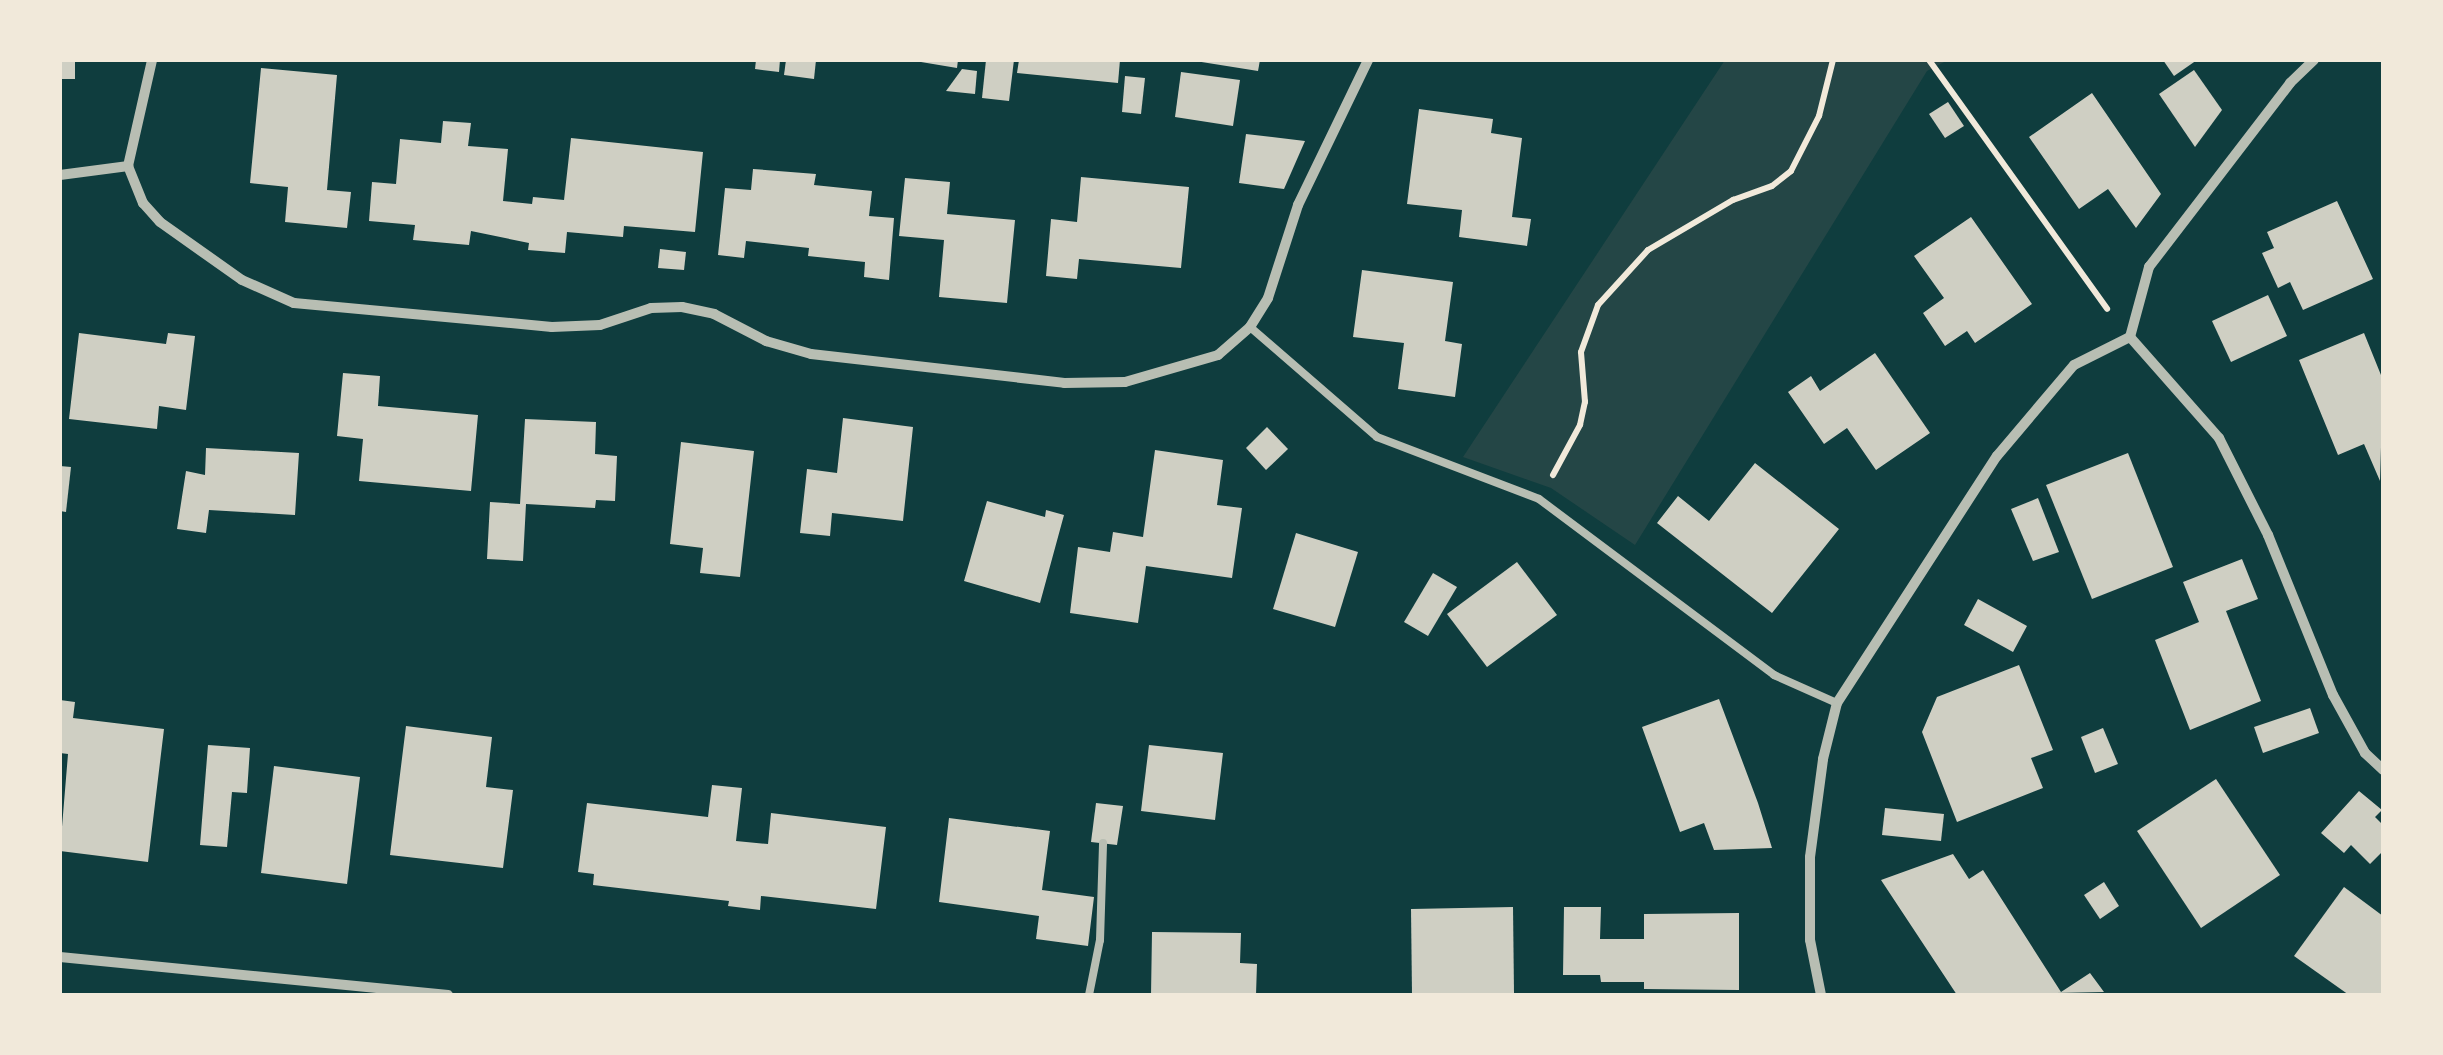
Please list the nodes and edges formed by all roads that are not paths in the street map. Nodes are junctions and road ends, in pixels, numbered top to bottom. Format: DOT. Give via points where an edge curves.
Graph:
graph roads {
  1 [pos="152,60"];
  2 [pos="1368,60"];
  3 [pos="2314,60"];
  4 [pos="128,166"];
  5 [pos="60,175"];
  6 [pos="1250,327"];
  7 [pos="2130,337"];
  8 [pos="1838,703"];
  9 [pos="2383,770"];
  10 [pos="1103,843"];
  11 [pos="60,957"];
  12 [pos="448,995"];
  13 [pos="1089,995"];
  14 [pos="1820,995"];
  1 -- 4 [label="street"];
  2 -- 6 [label="street" via="1298,204 1268,298"];
  3 -- 7 [label="street" via="2148,267"];
  4 -- 5 [label="street"];
  4 -- 6 [label="street" via="143,203 160,222 242,280 294,303 552,327 600,325 651,308 682,307 811,354 1064,384 1172,372 1218,354"];
  6 -- 8 [label="lane" via="1378,437 1539,499 1774,675"];
  7 -- 8 [label="street" via="2074,366 2041,399"];
  7 -- 9 [label="street" via="2220,438 2333,695 2365,754"];
  8 -- 14 [label="street" via="1810,857 1810,940"];
  10 -- 13 [label="lane" via="1100,940"];
  11 -- 12 [label="street"];
}
